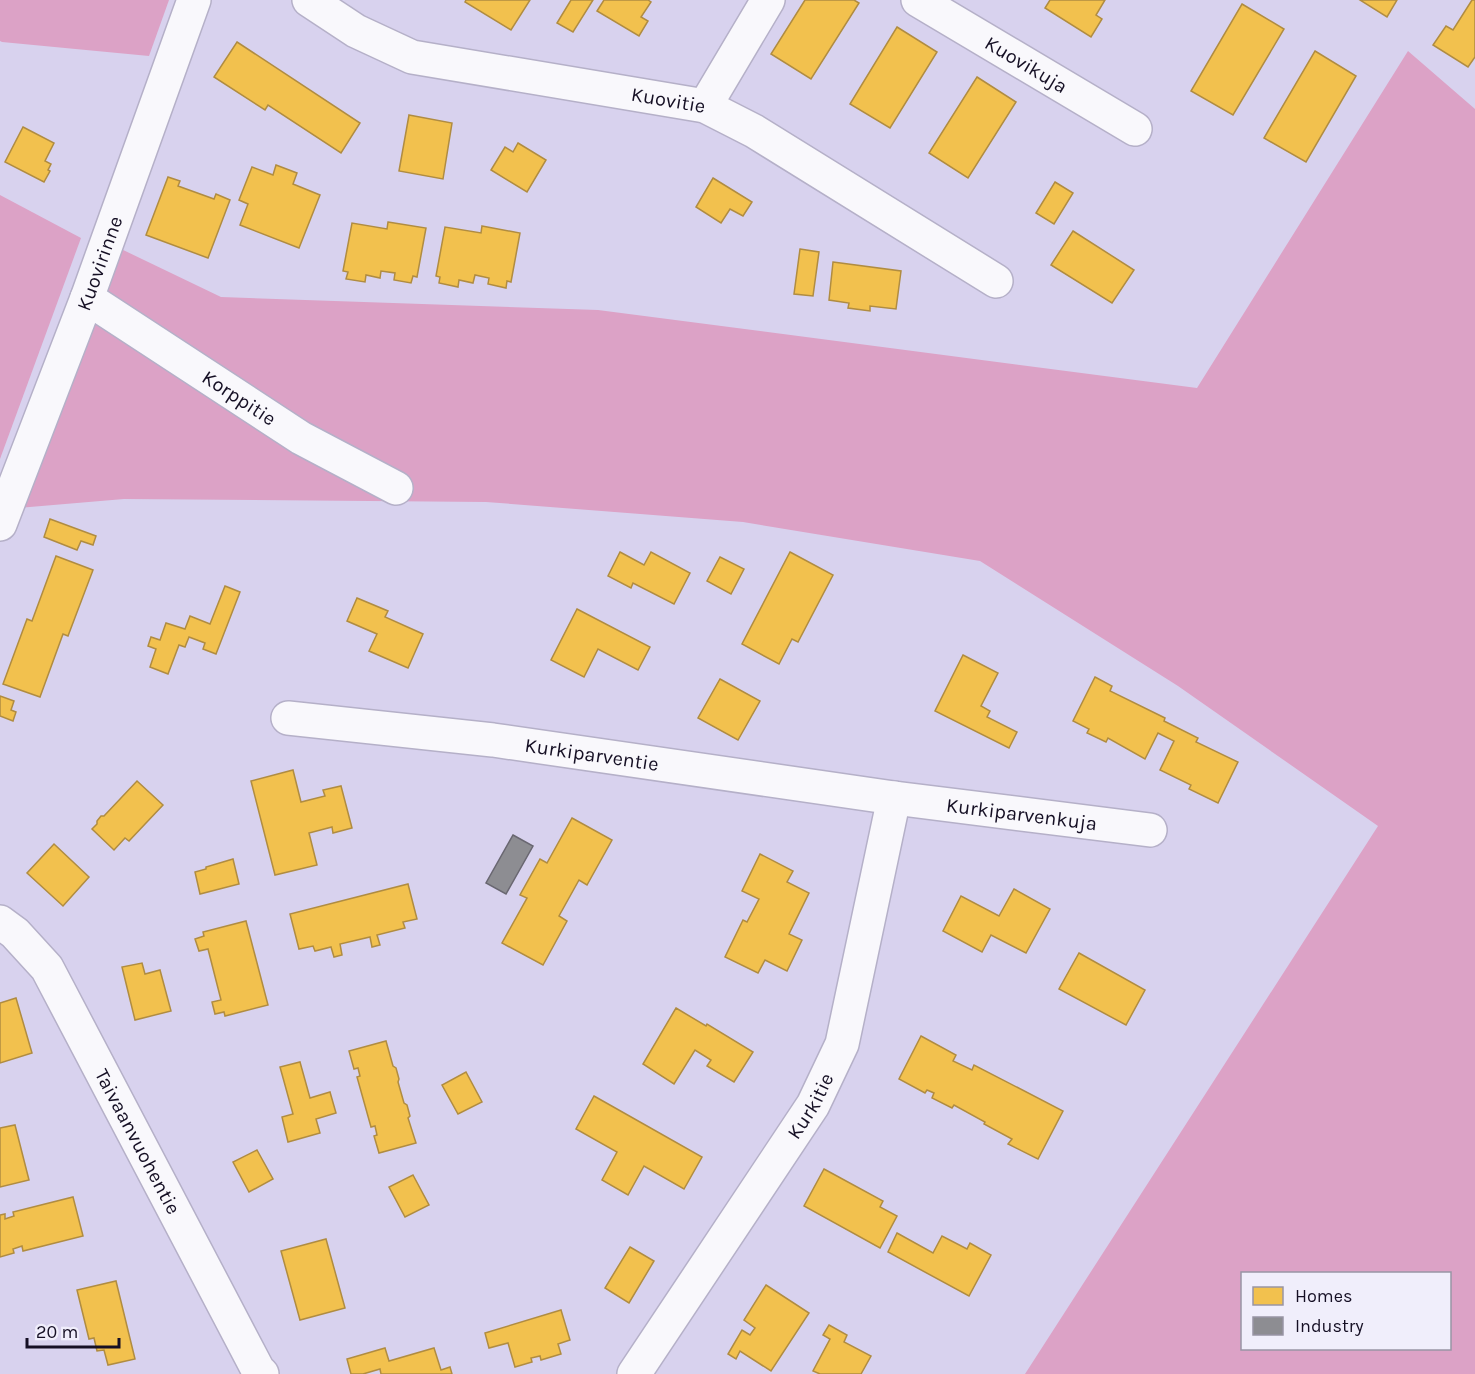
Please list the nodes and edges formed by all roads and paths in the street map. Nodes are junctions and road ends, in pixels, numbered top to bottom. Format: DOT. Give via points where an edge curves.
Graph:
graph roads {
  1 [pos="194,0"];
  2 [pos="309,0"];
  3 [pos="768,0"];
  4 [pos="918,0"];
  5 [pos="705,106"];
  6 [pos="1135,129"];
  7 [pos="996,281"];
  8 [pos="87,298"];
  9 [pos="396,488"];
  10 [pos="0,524"];
  11 [pos="288,718"];
  12 [pos="894,798"];
  13 [pos="1150,830"];
  14 [pos="0,922"];
  15 [pos="262,1374"];
  16 [pos="634,1374"];
  1 -- 8 [label="street, Kuovirinne"];
  2 -- 5 [label="street, Kuovitie" via="356,31 412,57"];
  3 -- 5 [label="street"];
  4 -- 6 [label="street, Kuovikuja"];
  5 -- 7 [label="street, Kuovitie" via="754,131"];
  8 -- 9 [label="street, Korppitie" via="301,438"];
  8 -- 10 [label="street, Kuovirinne"];
  11 -- 12 [label="street, Kurkiparventie" via="493,740"];
  12 -- 13 [label="street, Kurkiparvenkuja"];
  12 -- 16 [label="street, Kurkitie" via="842,1044 813,1105"];
  14 -- 15 [label="street, Taivaanvuohentie" via="47,968"];
}
